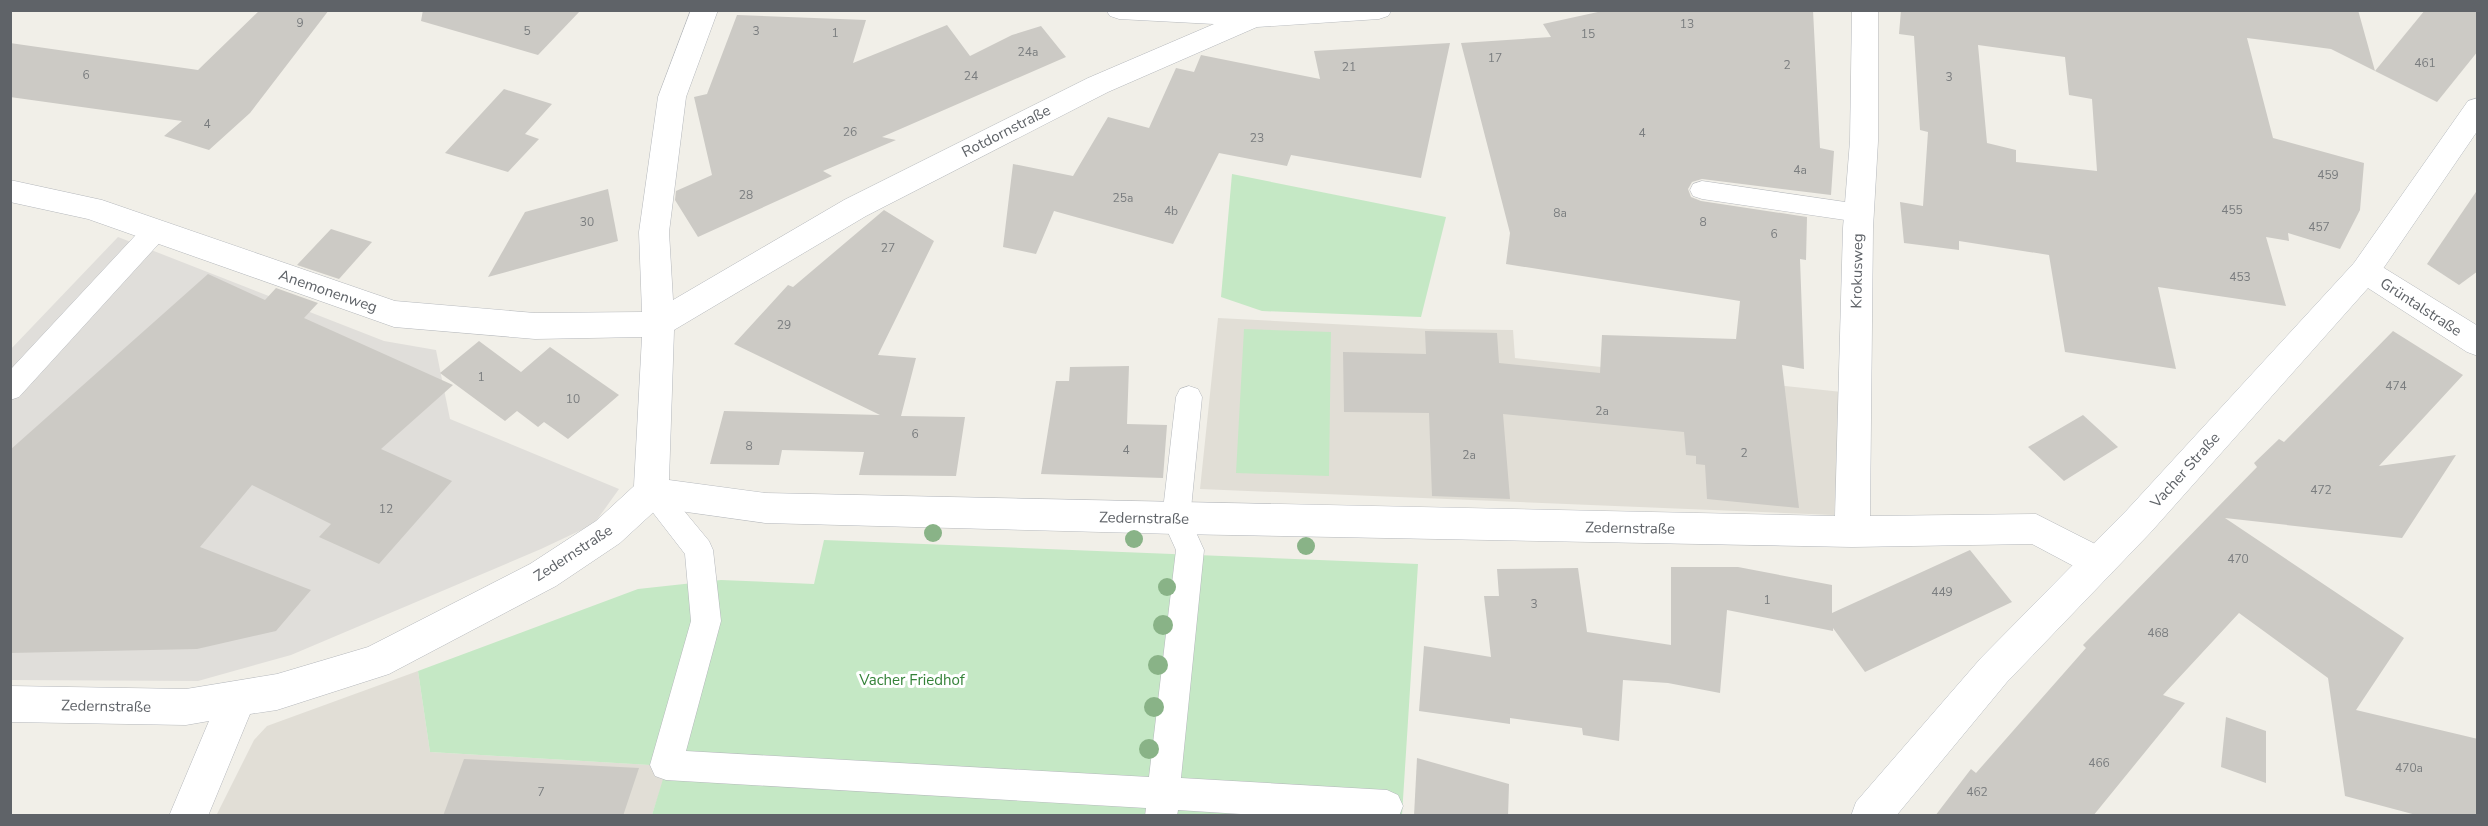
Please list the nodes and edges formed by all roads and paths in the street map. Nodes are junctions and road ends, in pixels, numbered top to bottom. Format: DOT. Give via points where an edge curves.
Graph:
graph roads {
  1 [pos="705,10"];
  2 [pos="1119,10"];
  3 [pos="1379,10"];
  4 [pos="1865,10"];
  5 [pos="1253,18"];
  6 [pos="2478,108"];
  7 [pos="1702,190"];
  8 [pos="10,191"];
  9 [pos="1859,213"];
  10 [pos="155,231"];
  11 [pos="2365,271"];
  12 [pos="658,324"];
  13 [pos="2478,344"];
  14 [pos="10,389"];
  15 [pos="1189,397"];
  16 [pos="651,492"];
  17 [pos="1176,519"];
  18 [pos="1852,532"];
  19 [pos="2098,563"];
  20 [pos="237,700"];
  21 [pos="10,704"];
  22 [pos="1162,804"];
  23 [pos="1387,806"];
  24 [pos="188,816"];
  25 [pos="1870,816"];
  1 -- 12 [label="street" via="672,98 654,232"];
  2 -- 5 [label="street"];
  3 -- 5 [label="street, Rotdornstraße"];
  4 -- 9 [label="street, Krokusweg"];
  5 -- 12 [label="street, Rotdornstraße" via="1098,85 855,208"];
  6 -- 11 [label="street, Vacher Straße"];
  7 -- 9 [label="lane"];
  8 -- 10 [label="street, Anemonenweg" via="91,208"];
  9 -- 18 [label="street, Krokusweg"];
  10 -- 12 [label="street, Anemonenweg" via="394,314 535,326"];
  10 -- 14 [label="lane"];
  11 -- 13 [label="street, Grüntalstraße"];
  11 -- 19 [label="street, Vacher Straße"];
  12 -- 16 [label="street"];
  15 -- 17 [label="lane"];
  16 -- 17 [label="street, Zedernstraße" via="765,508"];
  16 -- 20 [label="street, Zedernstraße" via="608,532 543,575 376,662"];
  16 -- 22 [label="lane" via="699,550 706,621 666,765"];
  17 -- 18 [label="street, Zedernstraße"];
  17 -- 22 [label="lane" via="1190,550"];
  18 -- 19 [label="street, Zedernstraße" via="2036,529"];
  19 -- 25 [label="street, Vacher Straße" via="1994,670"];
  20 -- 21 [label="street, Zedernstraße" via="186,707"];
  20 -- 24 [label="street"];
  22 -- 23 [label="lane"];
}
